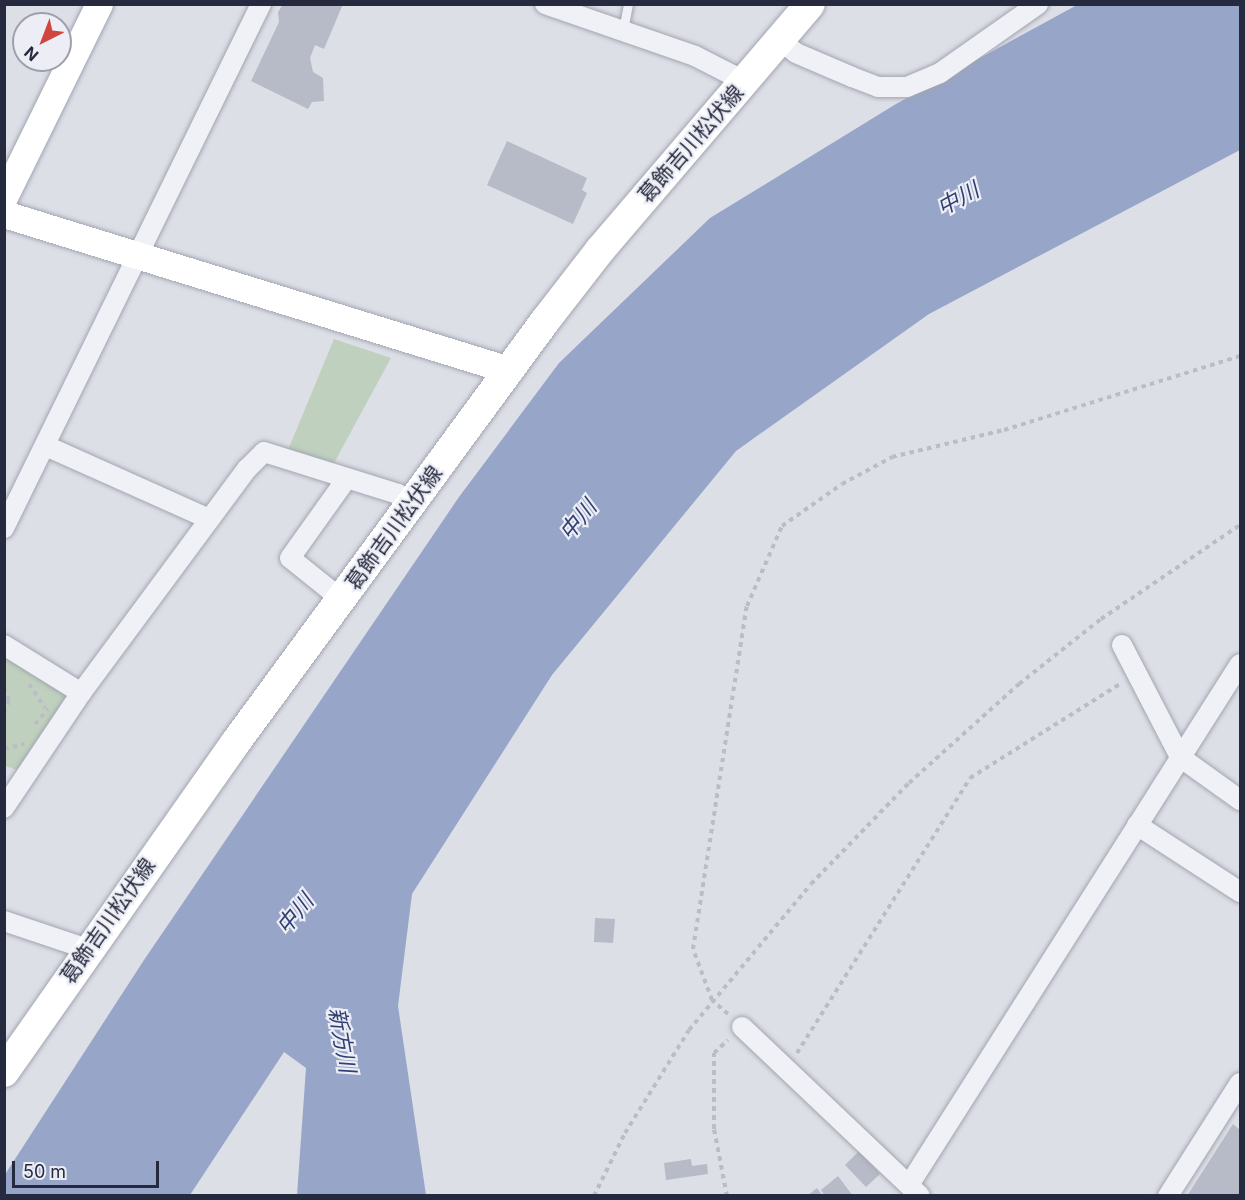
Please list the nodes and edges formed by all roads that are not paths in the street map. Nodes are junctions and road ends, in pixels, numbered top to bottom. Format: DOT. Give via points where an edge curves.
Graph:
graph roads {
  1 [pos="99,4"];
  2 [pos="261,4"];
  3 [pos="628,4"];
  4 [pos="810,4"];
  5 [pos="1038,4"];
  6 [pos="547,5"];
  7 [pos="624,30"];
  8 [pos="779,40"];
  9 [pos="744,81"];
  10 [pos="4,197"];
  11 [pos="4,214"];
  12 [pos="138,252"];
  13 [pos="509,369"];
  14 [pos="46,446"];
  15 [pos="346,478"];
  16 [pos="411,504"];
  17 [pos="209,519"];
  18 [pos="4,528"];
  19 [pos="341,599"];
  20 [pos="4,645"];
  21 [pos="1122,645"];
  22 [pos="1240,664"];
  23 [pos="81,693"];
  24 [pos="1180,758"];
  25 [pos="4,771"];
  26 [pos="23,777"];
  27 [pos="1240,800"];
  28 [pos="4,808"];
  29 [pos="1137,825"];
  30 [pos="1240,892"];
  31 [pos="4,921"];
  32 [pos="87,949"];
  33 [pos="736,1021"];
  34 [pos="4,1072"];
  35 [pos="1240,1083"];
  36 [pos="915,1190"];
  37 [pos="1168,1196"];
  1 -- 10 [label="street"];
  2 -- 12 [label="street"];
  3 -- 7 [label="lane"];
  4 -- 8 [label="main road, 葛飾吉川松伏線"];
  5 -- 8 [label="street" via="940,73 907,87 878,87 796,53"];
  6 -- 7 [label="street"];
  7 -- 9 [label="street" via="695,56"];
  8 -- 9 [label="main road, 葛飾吉川松伏線"];
  9 -- 13 [label="main road, 葛飾吉川松伏線" via="600,250"];
  11 -- 12 [label="street"];
  12 -- 13 [label="street"];
  12 -- 14 [label="street"];
  13 -- 16 [label="main road, 葛飾吉川松伏線"];
  14 -- 17 [label="street"];
  14 -- 18 [label="street"];
  15 -- 16 [label="street" via="398,494"];
  15 -- 17 [label="street" via="264,452"];
  15 -- 19 [label="street" via="290,558"];
  16 -- 19 [label="main road, 葛飾吉川松伏線"];
  17 -- 23 [label="street"];
  19 -- 32 [label="main road, 葛飾吉川松伏線"];
  20 -- 23 [label="street"];
  21 -- 24 [label="street"];
  22 -- 24 [label="street"];
  23 -- 26 [label="street"];
  24 -- 27 [label="street"];
  24 -- 29 [label="street"];
  25 -- 26 [label="street"];
  26 -- 28 [label="street"];
  29 -- 30 [label="street"];
  29 -- 36 [label="street"];
  31 -- 32 [label="street"];
  32 -- 34 [label="main road, 葛飾吉川松伏線"];
  33 -- 36 [label="street"];
  35 -- 37 [label="street"];
}
